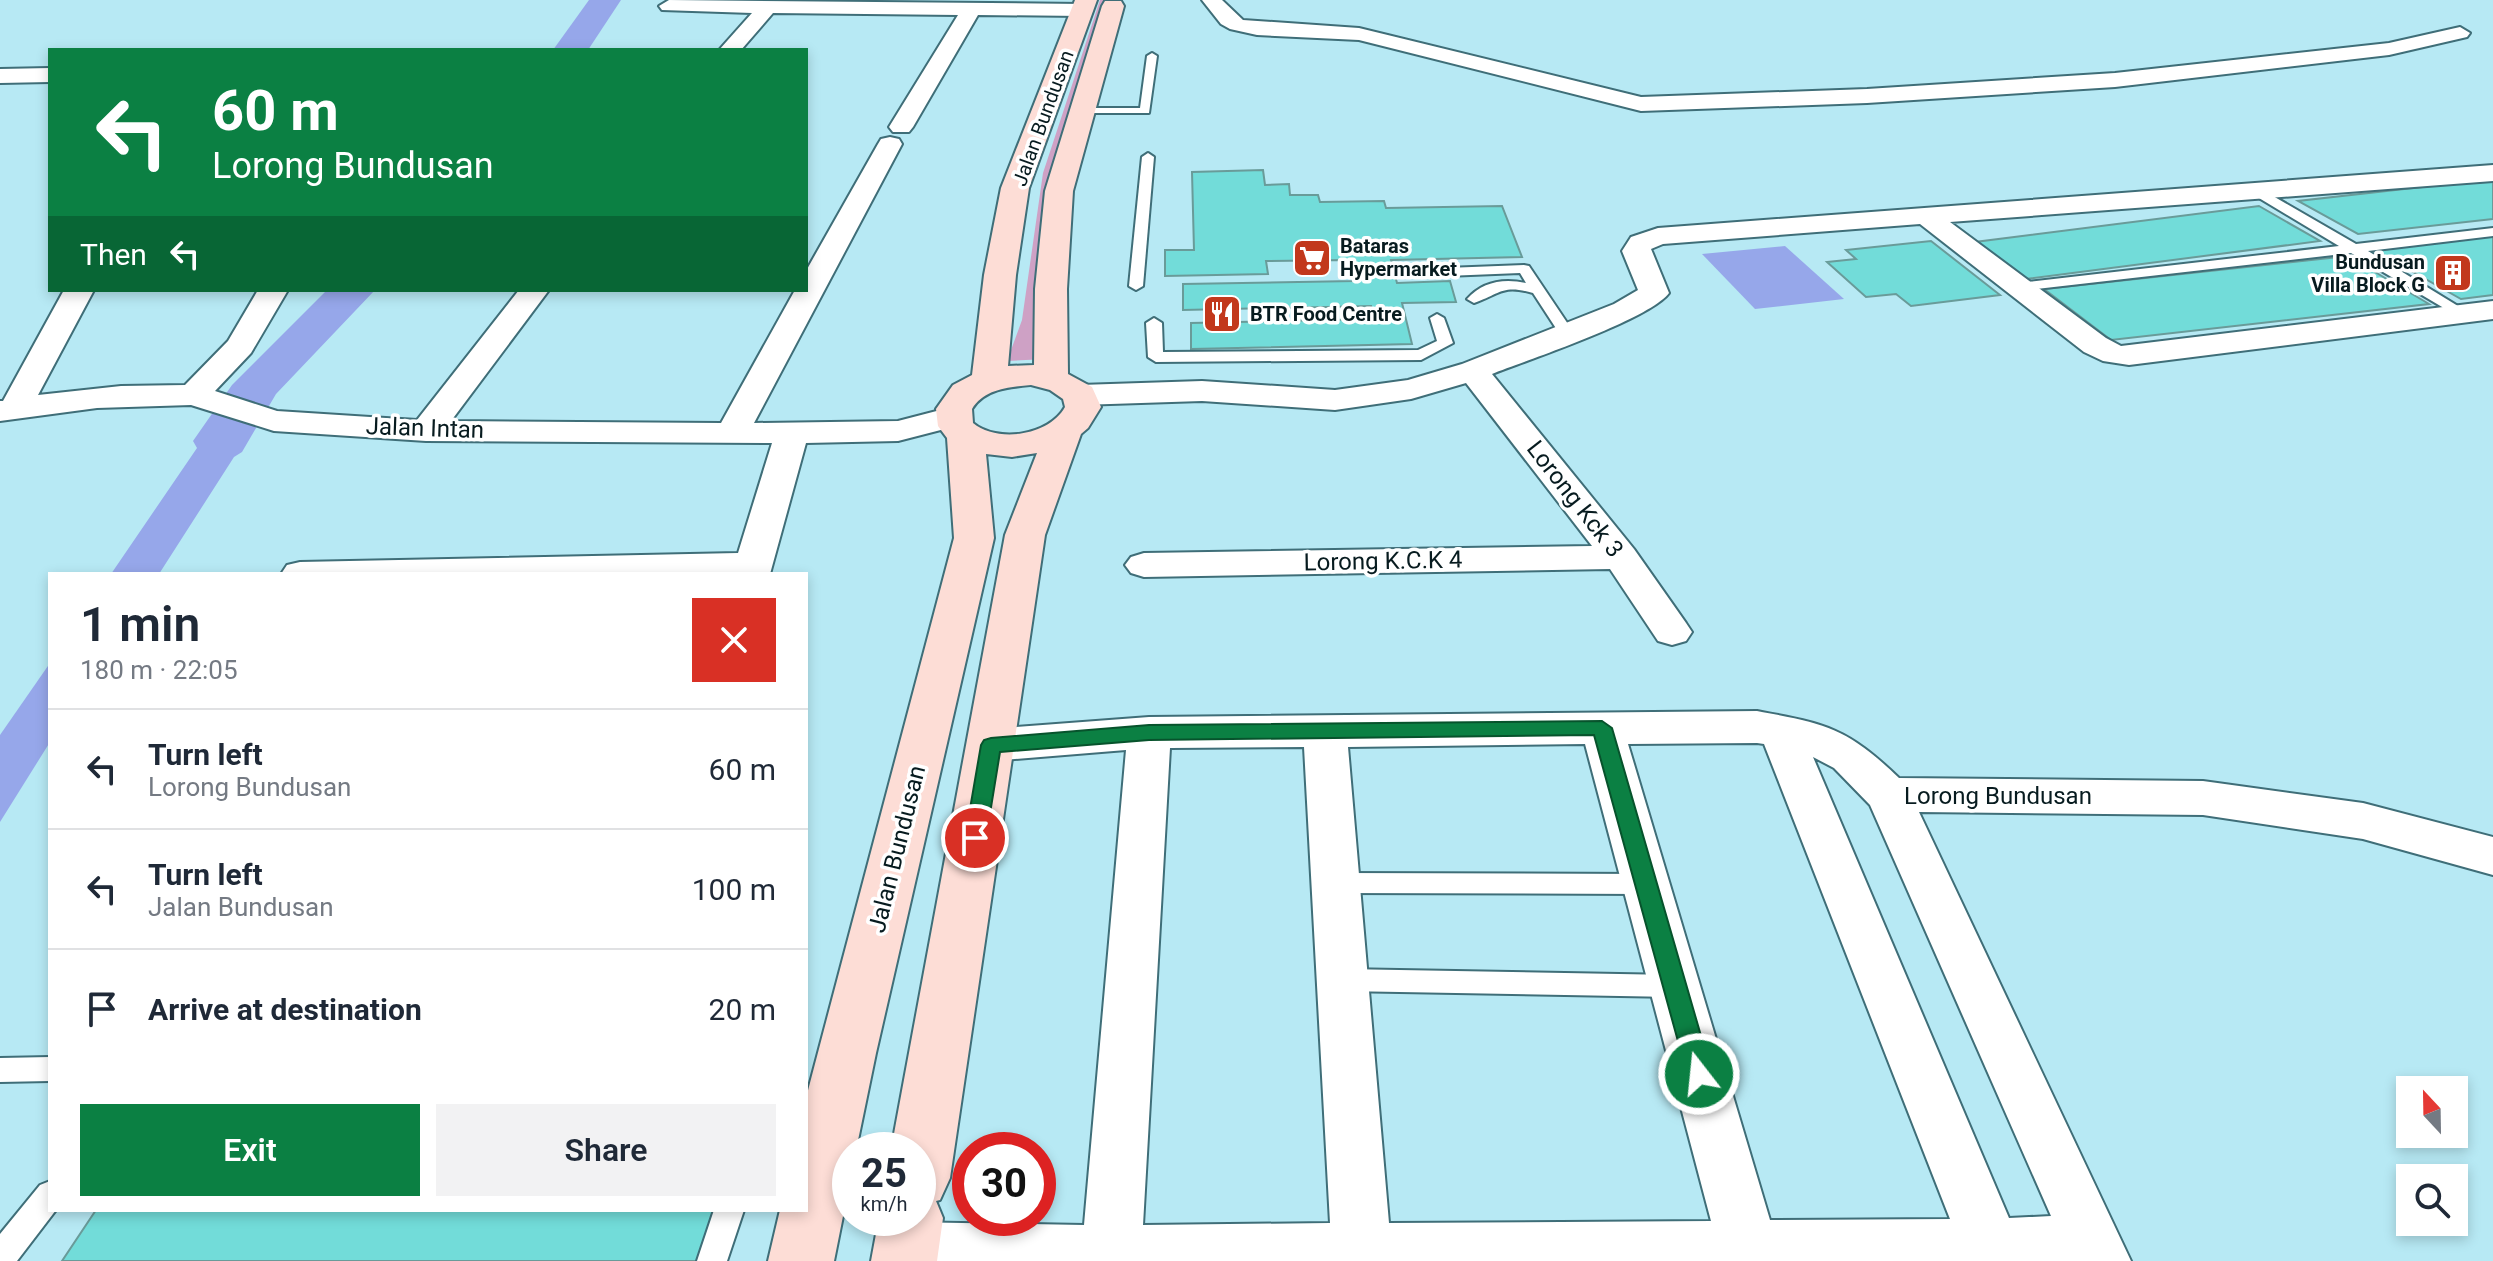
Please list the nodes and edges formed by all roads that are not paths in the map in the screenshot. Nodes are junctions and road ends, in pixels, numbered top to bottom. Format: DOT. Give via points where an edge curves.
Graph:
graph roads {
  1 [pos="1115,0"];
  2 [pos="1212,0"];
  3 [pos="1085,5"];
  4 [pos="669,6"];
  5 [pos="767,8"];
  6 [pos="972,9"];
  7 [pos="2460,33"];
  8 [pos="732,48"];
  9 [pos="1152,56"];
  10 [pos="48,75"];
  11 [pos="0,76"];
  12 [pos="1082,111"];
  13 [pos="1148,157"];
  14 [pos="2493,173"];
  15 [pos="2254,189"];
  16 [pos="1927,217"];
  17 [pos="2493,232"];
  18 [pos="2354,248"];
  19 [pos="1446,272"];
  20 [pos="1136,286"];
  21 [pos="2019,287"];
  22 [pos="1537,290"];
  23 [pos="78,292"];
  24 [pos="272,292"];
  25 [pos="532,292"];
  26 [pos="1474,299"];
  27 [pos="2479,312"];
  28 [pos="1437,318"];
  29 [pos="1154,323"];
  30 [pos="1566,333"];
  31 [pos="1473,371"];
  32 [pos="989,380"];
  33 [pos="202,399"];
  34 [pos="1065,402"];
  35 [pos="8,410"];
  36 [pos="958,426"];
  37 [pos="426,431"];
  38 [pos="732,432"];
  39 [pos="792,433"];
  40 [pos="1621,557"];
  41 [pos="1144,565"];
  42 [pos="752,569"];
  43 [pos="481,572"];
  44 [pos="1672,632"];
  45 [pos="1602,728"];
  46 [pos="1780,729"];
  47 [pos="1325,730"];
  48 [pos="1149,733"];
  49 [pos="991,745"];
  50 [pos="1888,795"];
  51 [pos="2493,856"];
  52 [pos="1336,883"];
  53 [pos="1646,884"];
  54 [pos="1342,980"];
  55 [pos="1674,986"];
  56 [pos="48,1069"];
  57 [pos="0,1070"];
  58 [pos="926,1132"];
  59 [pos="48,1198"];
  60 [pos="728,1212"];
  61 [pos="907,1244"];
  62 [pos="2097,1253"];
  63 [pos="1995,1255"];
  64 [pos="1750,1256"];
  65 [pos="1362,1257"];
  66 [pos="0,1258"];
  67 [pos="1111,1258"];
  68 [pos="712,1261"];
  69 [pos="801,1261"];
  1 -- 12 [label="main road, Jalan Bundusan"];
  2 -- 7 [label="street" via="1237,25 1359,34 1641,104 2115,80 2389,49"];
  3 -- 6 [label="street"];
  3 -- 32 [label="main road, Jalan Bundusan" via="1015,188"];
  4 -- 5 [label="street"];
  5 -- 6 [label="street"];
  5 -- 8 [label="street"];
  6 -- 38 [label="street"];
  9 -- 12 [label="lane" via="1145,111"];
  10 -- 11 [label="street"];
  12 -- 34 [label="main road, Jalan Bundusan" via="1059,191 1051,289"];
  13 -- 20 [label="lane"];
  14 -- 15 [label="street"];
  15 -- 16 [label="street"];
  15 -- 18 [label="lane"];
  16 -- 21 [label="street"];
  16 -- 30 [label="street" via="1658,236 1636,251 1654,293"];
  17 -- 18 [label="lane"];
  18 -- 21 [label="lane"];
  18 -- 27 [label="lane"];
  19 -- 22 [label="lane" via="1524,269"];
  21 -- 27 [label="street" via="2095,345 2129,356"];
  22 -- 26 [label="lane" via="1503,283"];
  22 -- 30 [label="lane"];
  23 -- 35 [label="street"];
  24 -- 33 [label="street"];
  25 -- 37 [label="street"];
  28 -- 29 [label="lane" via="1445,343 1421,355 1156,357"];
  30 -- 31 [label="street"];
  31 -- 34 [label="street" via="1411,389 1335,400 1202,391"];
  31 -- 40 [label="street, Lorong Kck 3"];
  32 -- 34 [label="main road" via="1031,375"];
  32 -- 36 [label="main road" via="954,406"];
  33 -- 35 [label="street, Jalan Intan" via="149,393"];
  33 -- 37 [label="street, Jalan Intan" via="274,421"];
  34 -- 36 [label="main road" via="1045,440 981,442"];
  34 -- 49 [label="main road, Jalan Bundusan" via="1025,535"];
  36 -- 39 [label="street, Jalan Intan"];
  36 -- 69 [label="main road, Jalan Bundusan" via="974,538 831,1064"];
  37 -- 38 [label="street, Jalan Intan"];
  38 -- 39 [label="street, Jalan Intan"];
  39 -- 42 [label="street"];
  40 -- 41 [label="street, Lorong K.C.K 4"];
  40 -- 44 [label="street, Lorong Kck 3"];
  42 -- 43 [label="street"];
  45 -- 46 [label="street, Lorong Bundusan"];
  45 -- 47 [label="street, Lorong Bundusan"];
  45 -- 53 [label="street"];
  46 -- 50 [label="street, Lorong Bundusan" via="1815,738 1850,757"];
  46 -- 63 [label="street"];
  47 -- 48 [label="street, Lorong Bundusan"];
  47 -- 52 [label="street"];
  48 -- 49 [label="street, Lorong Bundusan"];
  48 -- 67 [label="street"];
  49 -- 58 [label="main road, Jalan Bundusan"];
  50 -- 51 [label="street, Lorong Bundusan" via="2203,798 2363,821"];
  50 -- 62 [label="street"];
  52 -- 53 [label="lane"];
  52 -- 54 [label="street"];
  53 -- 55 [label="street"];
  54 -- 55 [label="lane"];
  54 -- 65 [label="street"];
  55 -- 64 [label="street"];
  56 -- 57 [label="lane"];
  59 -- 66 [label="lane"];
  60 -- 68 [label="lane"];
  61 -- 67 [label="street"];
  62 -- 63 [label="street"];
  63 -- 64 [label="street"];
  64 -- 65 [label="street"];
  65 -- 67 [label="street"];
}
